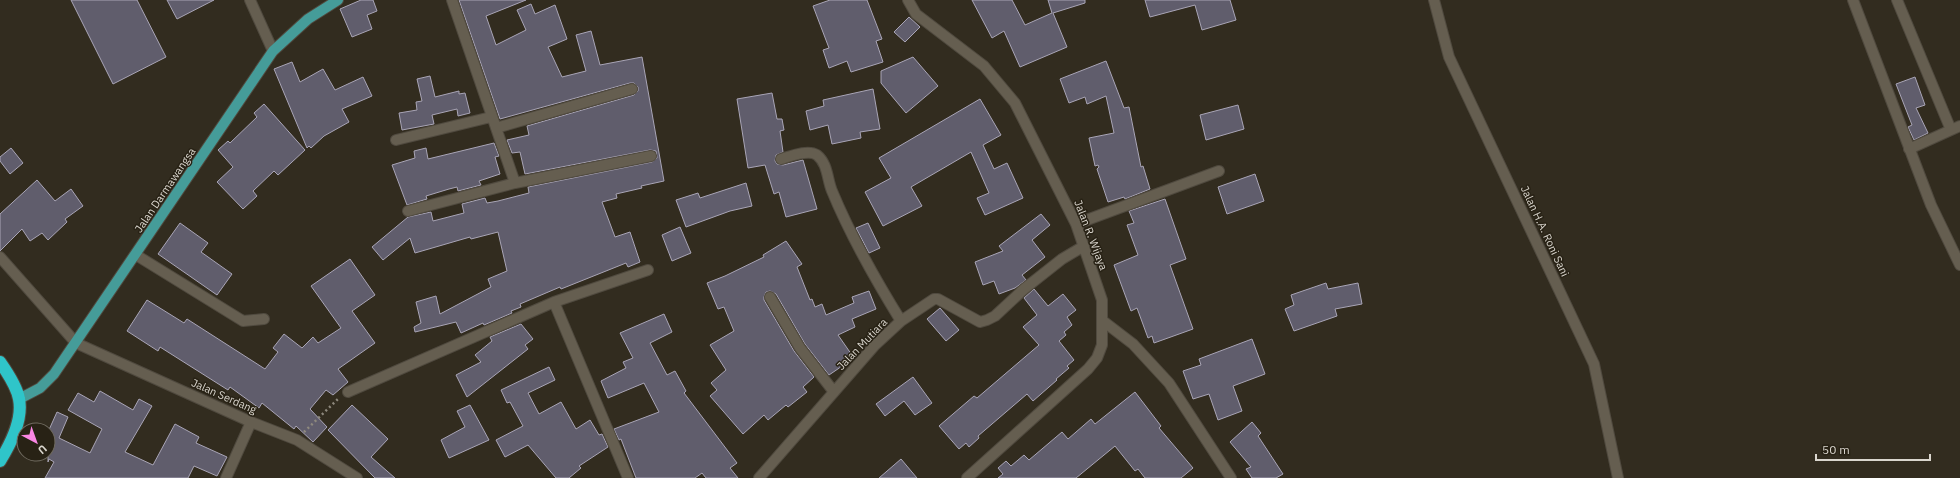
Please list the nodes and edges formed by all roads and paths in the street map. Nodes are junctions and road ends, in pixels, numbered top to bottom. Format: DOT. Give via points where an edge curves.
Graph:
graph roads {
  1 [pos="250,0"];
  2 [pos="338,0"];
  3 [pos="452,0"];
  4 [pos="908,0"];
  5 [pos="1434,0"];
  6 [pos="1853,0"];
  7 [pos="1897,0"];
  8 [pos="273,51"];
  9 [pos="632,89"];
  10 [pos="491,117"];
  11 [pos="496,128"];
  12 [pos="1955,128"];
  13 [pos="396,140"];
  14 [pos="1909,149"];
  15 [pos="651,156"];
  16 [pos="781,159"];
  17 [pos="1219,171"];
  18 [pos="515,183"];
  19 [pos="408,210"];
  20 [pos="1076,224"];
  21 [pos="1084,246"];
  22 [pos="136,255"];
  23 [pos="0,257"];
  24 [pos="1960,266"];
  25 [pos="648,270"];
  26 [pos="770,297"];
  27 [pos="554,302"];
  28 [pos="264,319"];
  29 [pos="901,321"];
  30 [pos="1104,321"];
  31 [pos="76,343"];
  32 [pos="0,362"];
  33 [pos="348,392"];
  34 [pos="834,392"];
  35 [pos="19,399"];
  36 [pos="251,422"];
  37 [pos="296,440"];
  38 [pos="0,461"];
  39 [pos="226,478"];
  40 [pos="358,478"];
  41 [pos="628,478"];
  42 [pos="759,478"];
  43 [pos="967,478"];
  44 [pos="1231,478"];
  45 [pos="1618,478"];
  1 -- 8 [label="street"];
  2 -- 8 [label="main road, Jalan Darmawangsa" via="308,19"];
  3 -- 10 [label="street"];
  4 -- 20 [label="street, Jalan R. Wijaya" via="916,14 984,66 1015,103"];
  5 -- 45 [label="street, Jalan H.A. Roni Sani" via="1448,57 1594,364"];
  6 -- 14 [label="street"];
  7 -- 12 [label="street"];
  8 -- 22 [label="main road, Jalan Darmawangsa"];
  9 -- 11 [label="street"];
  10 -- 11 [label="street"];
  10 -- 13 [label="street"];
  11 -- 18 [label="street"];
  12 -- 14 [label="street"];
  14 -- 24 [label="street" via="1931,205"];
  15 -- 18 [label="street"];
  16 -- 29 [label="street" via="807,153 816,154 823,162 831,190 868,266"];
  17 -- 20 [label="street"];
  18 -- 19 [label="street"];
  20 -- 21 [label="street, Jalan R. Wijaya"];
  21 -- 29 [label="street, Jalan Mutiara" via="1024,289 996,316 988,320 980,322 934,299"];
  21 -- 30 [label="street, Jalan R. Wijaya" via="1102,300"];
  22 -- 28 [label="street" via="243,321"];
  22 -- 31 [label="main road, Jalan Darmawangsa"];
  23 -- 31 [label="street"];
  25 -- 27 [label="street"];
  26 -- 34 [label="street" via="800,348"];
  27 -- 33 [label="street"];
  27 -- 41 [label="street"];
  29 -- 34 [label="street, Jalan Mutiara" via="875,345"];
  30 -- 43 [label="street, Jalan R. Wijaya" via="1102,345 1097,358 1088,369"];
  30 -- 44 [label="street" via="1133,344 1169,383"];
  31 -- 35 [label="main road, Jalan Darmawangsa" via="54,374 40,388"];
  31 -- 36 [label="street, Jalan Serdang"];
  32 -- 35 [label="highway"];
  33 -- 37 [label="path"];
  34 -- 42 [label="street, Jalan Mutiara"];
  35 -- 38 [label="highway" via="18,419 11,443"];
  36 -- 37 [label="street, Jalan Serdang"];
  36 -- 39 [label="street"];
  37 -- 40 [label="street, Jalan Serdang"];
}
